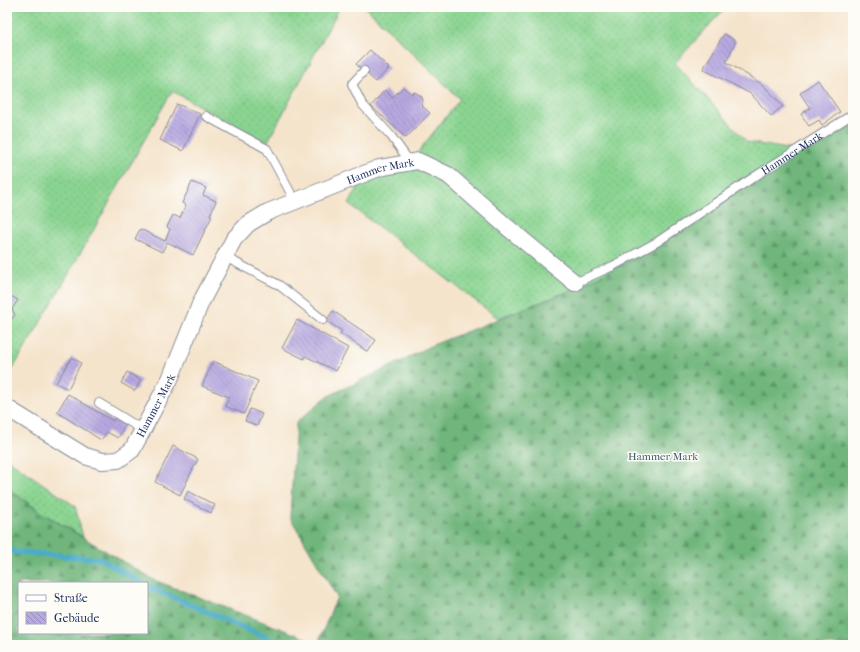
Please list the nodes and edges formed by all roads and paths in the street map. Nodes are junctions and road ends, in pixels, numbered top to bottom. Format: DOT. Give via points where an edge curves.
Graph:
graph roads {
  1 [pos="364,71"];
  2 [pos="853,114"];
  3 [pos="206,116"];
  4 [pos="410,162"];
  5 [pos="295,202"];
  6 [pos="225,257"];
  7 [pos="575,283"];
  8 [pos="323,320"];
  9 [pos="99,403"];
  10 [pos="7,408"];
  11 [pos="143,430"];
  1 -- 4 [label="lane" via="352,84 362,104"];
  2 -- 7 [label="lane, Hammer Mark" via="658,242"];
  3 -- 5 [label="lane" via="267,149"];
  4 -- 5 [label="street, Hammer Mark" via="378,168"];
  4 -- 7 [label="street, Hammer Mark" via="418,161 448,175"];
  5 -- 6 [label="street, Hammer Mark" via="268,212 248,224 234,239"];
  6 -- 8 [label="lane" via="279,285"];
  6 -- 11 [label="street, Hammer Mark" via="201,302 170,379"];
  9 -- 11 [label="lane"];
  10 -- 11 [label="street, Hammer Mark" via="85,456 102,461 118,460 132,450"];
}
